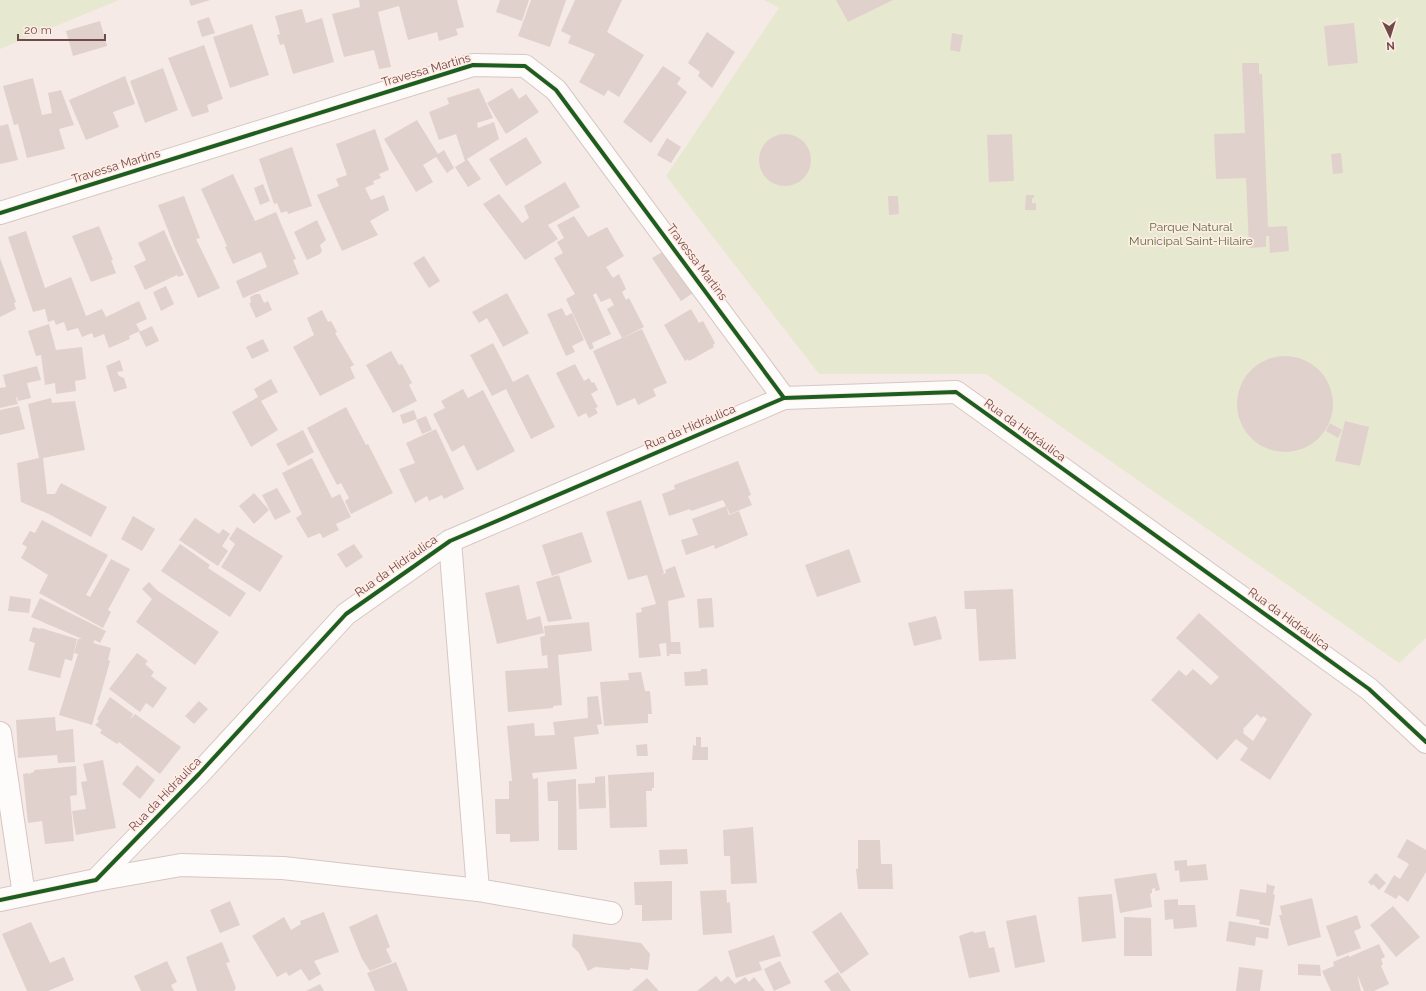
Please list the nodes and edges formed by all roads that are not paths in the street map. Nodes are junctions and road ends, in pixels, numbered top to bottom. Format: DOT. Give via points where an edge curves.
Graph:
graph roads {
  1 [pos="0,213"];
  2 [pos="784,398"];
  3 [pos="450,541"];
  4 [pos="0,733"];
  5 [pos="1426,742"];
  6 [pos="96,880"];
  7 [pos="478,890"];
  8 [pos="24,895"];
  9 [pos="0,900"];
  10 [pos="611,913"];
  1 -- 2 [label="street, Travessa Martins" via="473,65 525,66 556,90"];
  2 -- 3 [label="street, Rua da Hidráulica"];
  2 -- 5 [label="street, Rua da Hidráulica" via="956,392 1369,689"];
  3 -- 6 [label="street, Rua da Hidráulica" via="346,614 199,774"];
  3 -- 7 [label="street"];
  4 -- 8 [label="street"];
  6 -- 7 [label="street" via="181,864 283,868"];
  6 -- 8 [label="street"];
  7 -- 10 [label="street"];
  8 -- 9 [label="street"];
}
